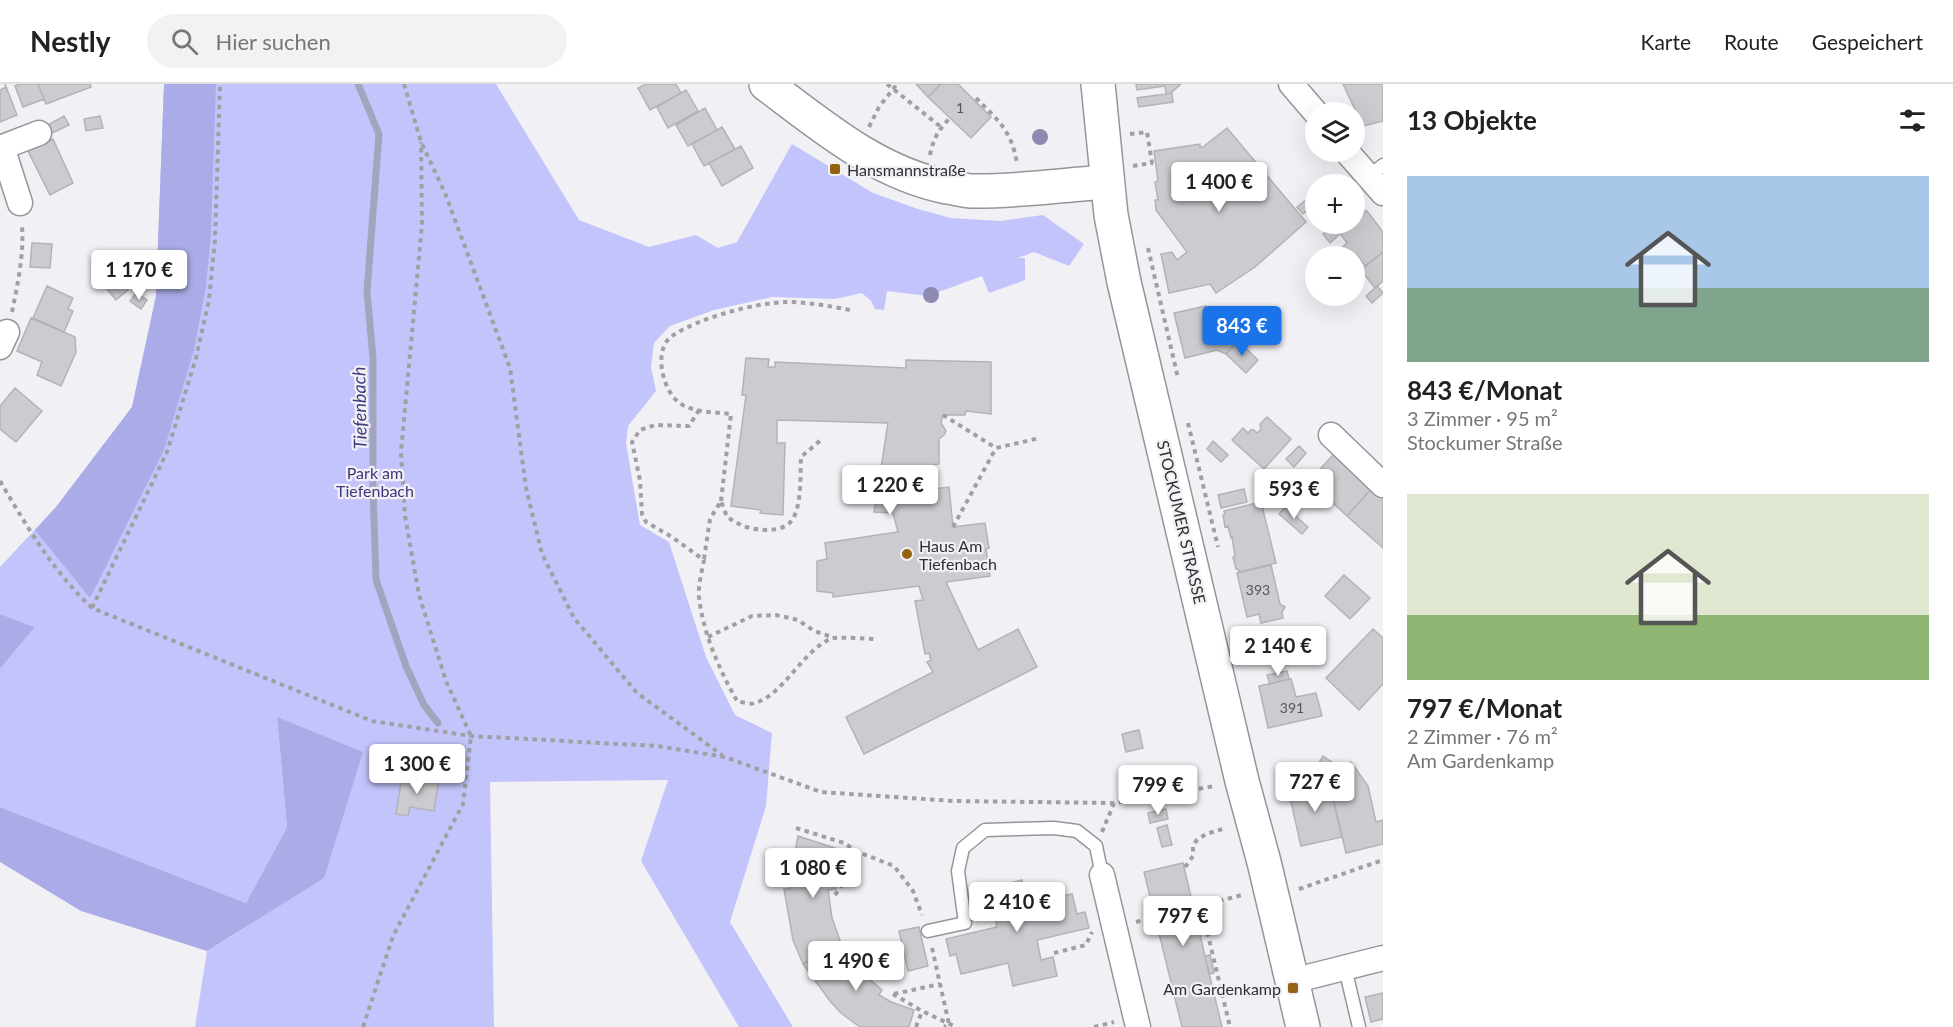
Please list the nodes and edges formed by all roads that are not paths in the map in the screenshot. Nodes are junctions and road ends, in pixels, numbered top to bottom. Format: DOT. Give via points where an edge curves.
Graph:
graph roads {
  1 [pos="766,84"];
  2 [pos="1098,84"];
  3 [pos="1291,84"];
  4 [pos="1307,102"];
  5 [pos="39,133"];
  6 [pos="1,148"];
  7 [pos="1359,162"];
  8 [pos="1125,174"];
  9 [pos="1378,178"];
  10 [pos="20,203"];
  11 [pos="1330,435"];
  12 [pos="1383,485"];
  13 [pos="1102,875"];
  14 [pos="928,931"];
  15 [pos="1383,958"];
  16 [pos="1344,968"];
  17 [pos="1292,981"];
  18 [pos="1138,1027"];
  19 [pos="1303,1027"];
  20 [pos="1359,1027"];
  1 -- 8 [label="main road" via="860,152 925,183 968,191 1019,189"];
  2 -- 8 [label="main road, STOCKUMER STRASSE"];
  3 -- 4 [label="street"];
  5 -- 6 [label="street"];
  6 -- 10 [label="street"];
  7 -- 9 [label="street"];
  8 -- 17 [label="main road, STOCKUMER STRASSE" via="1111,215 1124,282"];
  11 -- 12 [label="street"];
  13 -- 14 [label="lane" via="1095,846 1077,831 985,830 963,848 958,871 965,923"];
  13 -- 18 [label="street"];
  15 -- 16 [label="street"];
  16 -- 17 [label="street"];
  16 -- 20 [label="lane"];
  17 -- 19 [label="main road, STOCKUMER STRASSE"];
}
